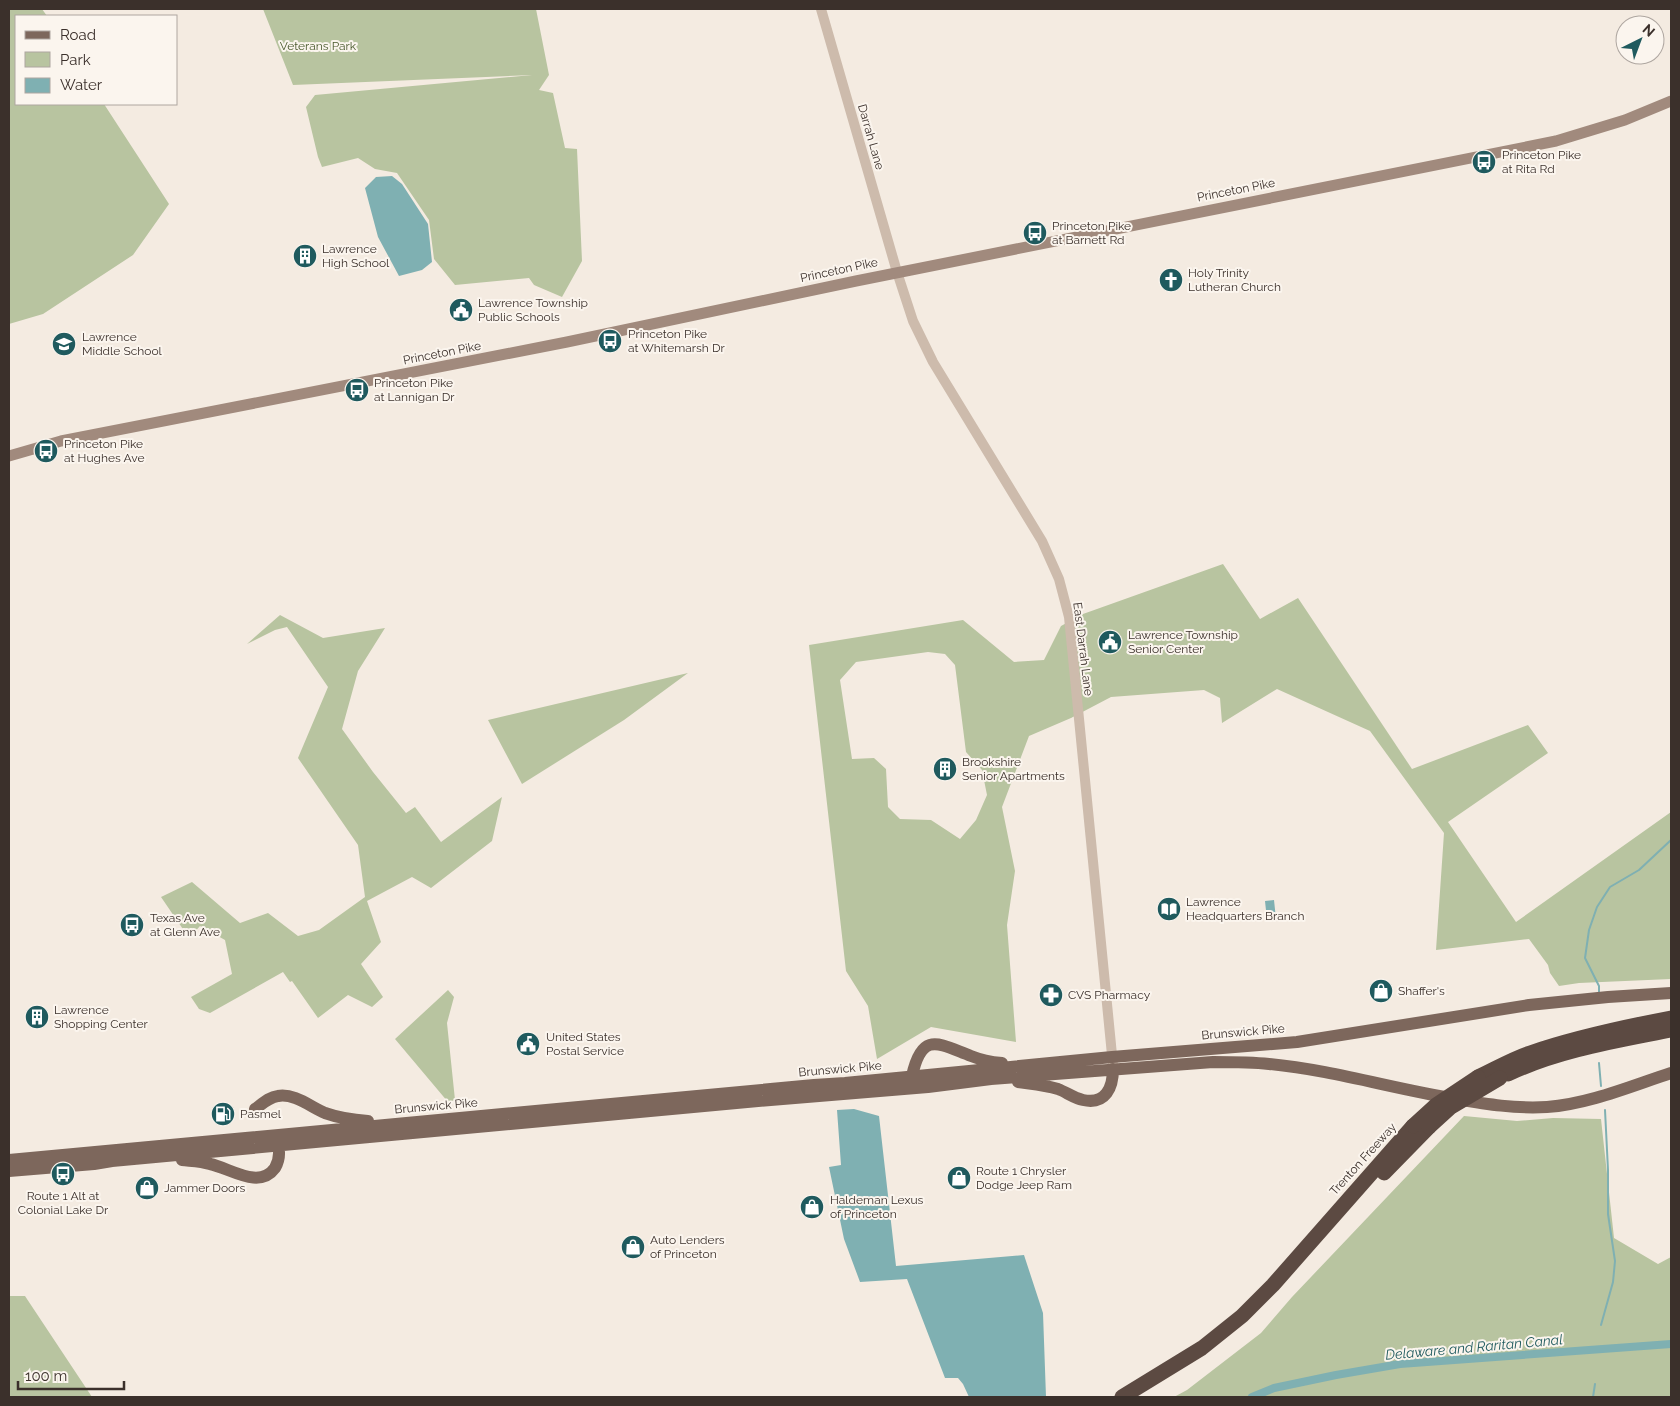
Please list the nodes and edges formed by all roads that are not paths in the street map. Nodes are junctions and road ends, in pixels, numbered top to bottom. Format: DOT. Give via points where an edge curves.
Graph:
graph roads {
  1 [pos="821,9"];
  2 [pos="1671,101"];
  3 [pos="897,272"];
  4 [pos="9,456"];
  5 [pos="1671,993"];
  6 [pos="1671,1018"];
  7 [pos="1671,1030"];
  8 [pos="1112,1063"];
  9 [pos="1037,1064"];
  10 [pos="1671,1073"];
  11 [pos="991,1079"];
  12 [pos="918,1084"];
  13 [pos="255,1109"];
  14 [pos="402,1123"];
  15 [pos="278,1145"];
  16 [pos="140,1158"];
  17 [pos="9,1160"];
  18 [pos="9,1171"];
  19 [pos="1122,1397"];
  20 [pos="1140,1397"];
  1 -- 3 [label="street, Darrah Lane"];
  2 -- 3 [label="main road, Princeton Pike" via="1625,120 1556,141"];
  3 -- 4 [label="main road, Princeton Pike" via="568,342 61,441"];
  3 -- 8 [label="street, East Darrah Lane" via="922,342 1035,527 1065,600"];
  5 -- 8 [label="main road, Brunswick Pike" via="1593,998 1467,1014 1297,1042"];
  6 -- 19 [label="highway, Trenton Freeway, bridge" via="1563,1042 1478,1076 1436,1105 1413,1126 1242,1316 1202,1348"];
  7 -- 20 [label="highway, Trenton Freeway, bridge" via="1566,1053 1522,1067 1451,1107 1393,1163 1247,1324 1206,1357"];
  8 -- 9 [label="main road, Brunswick Pike"];
  8 -- 10 [label="main road, Brunswick Pike" via="1269,1064 1420,1093 1529,1108 1591,1099"];
  8 -- 11 [label="main road, Brunswick Pike"];
  8 -- 11 [label="main road" via="1113,1080 1108,1092 1091,1101 1047,1086"];
  9 -- 12 [label="main road, Brunswick Pike"];
  9 -- 12 [label="main road" via="993,1062 934,1044 917,1056"];
  11 -- 12 [label="main road, Brunswick Pike"];
  12 -- 14 [label="main road, Brunswick Pike"];
  12 -- 15 [label="main road, Brunswick Pike"];
  13 -- 14 [label="main road" via="270,1098 283,1095 338,1117"];
  14 -- 17 [label="main road, Brunswick Pike"];
  15 -- 16 [label="main road, Brunswick Pike"];
  15 -- 16 [label="main road" via="277,1165 268,1175 256,1178 209,1163"];
  16 -- 18 [label="main road, Brunswick Pike"];
}
